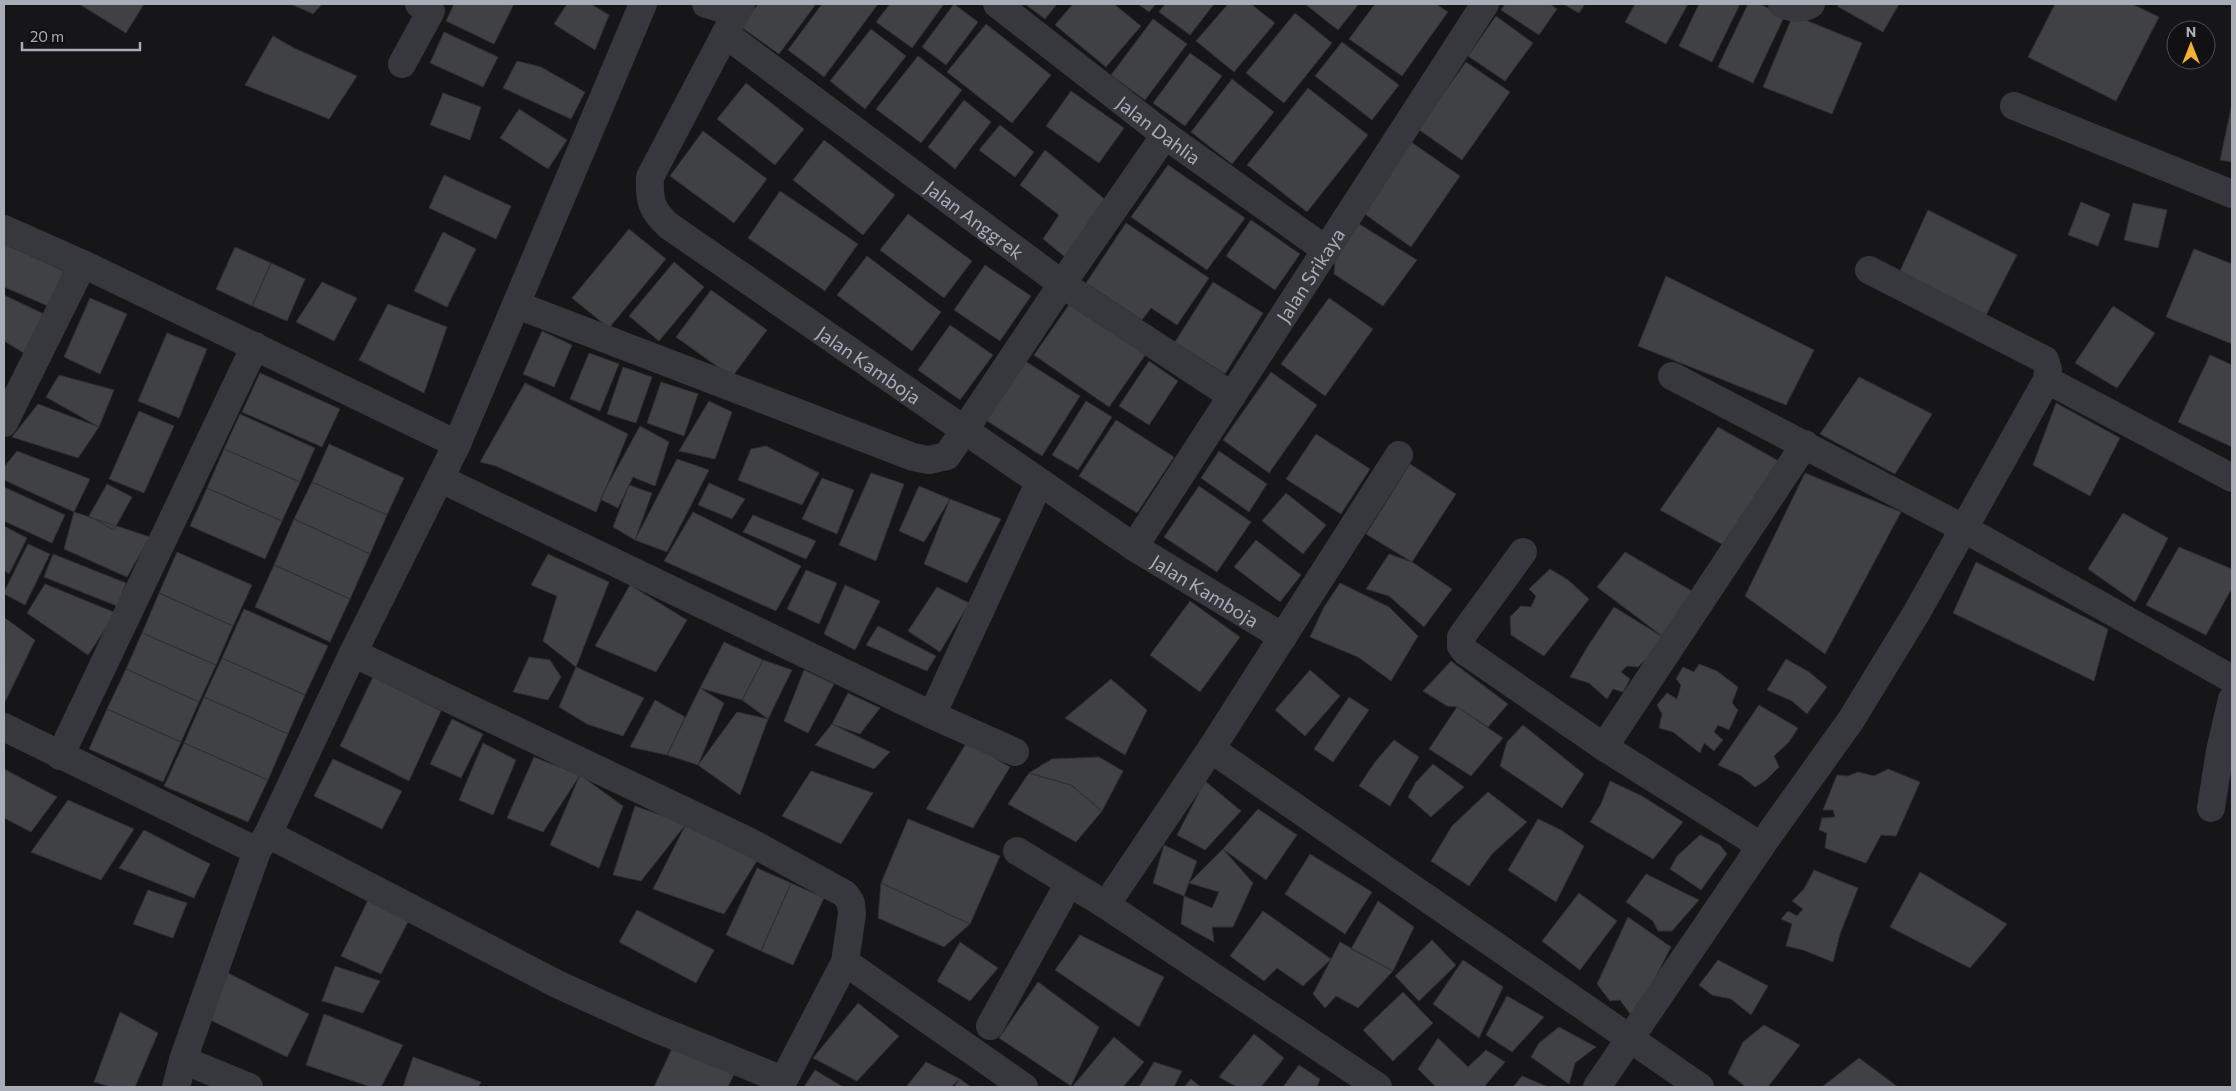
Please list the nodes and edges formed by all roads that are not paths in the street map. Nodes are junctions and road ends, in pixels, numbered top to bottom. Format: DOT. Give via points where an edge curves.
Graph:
graph roads {
  1 [pos="643,4"];
  2 [pos="706,4"];
  3 [pos="997,4"];
  4 [pos="1485,4"];
  5 [pos="1782,4"];
  6 [pos="1811,4"];
  7 [pos="429,6"];
  8 [pos="734,17"];
  9 [pos="402,64"];
  10 [pos="2014,106"];
  11 [pos="1166,135"];
  12 [pos="2232,194"];
  13 [pos="4,229"];
  14 [pos="1326,250"];
  15 [pos="83,264"];
  16 [pos="1869,270"];
  17 [pos="1062,284"];
  18 [pos="517,305"];
  19 [pos="255,346"];
  20 [pos="1672,376"];
  21 [pos="2047,380"];
  22 [pos="1232,396"];
  23 [pos="4,423"];
  24 [pos="964,430"];
  25 [pos="457,444"];
  26 [pos="1805,444"];
  27 [pos="1399,455"];
  28 [pos="440,478"];
  29 [pos="2232,478"];
  30 [pos="1040,483"];
  31 [pos="1963,528"];
  32 [pos="1134,547"];
  33 [pos="1523,552"];
  34 [pos="1283,636"];
  35 [pos="353,653"];
  36 [pos="2232,679"];
  37 [pos="2232,700"];
  38 [pos="932,715"];
  39 [pos="4,727"];
  40 [pos="1604,747"];
  41 [pos="1211,749"];
  42 [pos="1015,752"];
  43 [pos="60,756"];
  44 [pos="2211,808"];
  45 [pos="263,843"];
  46 [pos="1760,846"];
  47 [pos="1017,851"];
  48 [pos="1069,883"];
  49 [pos="1106,905"];
  50 [pos="845,962"];
  51 [pos="990,1026"];
  52 [pos="1629,1038"];
  53 [pos="183,1060"];
  54 [pos="781,1084"];
  55 [pos="176,1087"];
  56 [pos="249,1087"];
  57 [pos="1024,1087"];
  58 [pos="1378,1087"];
  59 [pos="1597,1087"];
  60 [pos="1700,1087"];
  1 -- 18 [label="street"];
  2 -- 8 [label="street, Jalan Anggrek"];
  3 -- 11 [label="street, Jalan Dahlia"];
  4 -- 14 [label="street, Jalan Srikaya"];
  5 -- 6 [label="street" via="1791,8"];
  7 -- 9 [label="street"];
  8 -- 17 [label="street, Jalan Anggrek"];
  8 -- 24 [label="street, Jalan Kamboja" via="650,177 649,195 658,216"];
  10 -- 12 [label="street"];
  11 -- 14 [label="street, Jalan Dahlia"];
  11 -- 17 [label="street"];
  13 -- 15 [label="street"];
  14 -- 22 [label="street, Jalan Srikaya"];
  15 -- 19 [label="street"];
  15 -- 23 [label="street"];
  16 -- 21 [label="street" via="2045,360"];
  17 -- 22 [label="street, Jalan Anggrek"];
  17 -- 24 [label="street"];
  18 -- 24 [label="street" via="914,457 929,460 947,456"];
  18 -- 25 [label="street"];
  19 -- 25 [label="street"];
  19 -- 43 [label="street"];
  20 -- 26 [label="street"];
  21 -- 29 [label="street"];
  21 -- 31 [label="street"];
  22 -- 32 [label="street, Jalan Srikaya"];
  24 -- 30 [label="street, Jalan Kamboja"];
  25 -- 28 [label="street"];
  26 -- 31 [label="street"];
  26 -- 40 [label="street"];
  27 -- 34 [label="street"];
  28 -- 35 [label="street"];
  28 -- 38 [label="street"];
  30 -- 32 [label="street, Jalan Kamboja"];
  30 -- 38 [label="street"];
  31 -- 36 [label="street"];
  31 -- 46 [label="street" via="1917,612 1851,720"];
  32 -- 34 [label="street, Jalan Kamboja"];
  33 -- 40 [label="street" via="1461,636 1461,646 1473,659"];
  34 -- 41 [label="street"];
  35 -- 45 [label="street"];
  35 -- 50 [label="street" via="750,842 845,894 852,914"];
  37 -- 44 [label="street"];
  38 -- 42 [label="street"];
  39 -- 43 [label="street"];
  40 -- 46 [label="street"];
  41 -- 49 [label="street"];
  41 -- 52 [label="street"];
  43 -- 45 [label="street"];
  45 -- 53 [label="street"];
  45 -- 54 [label="street" via="557,984"];
  46 -- 52 [label="street"];
  47 -- 48 [label="street"];
  48 -- 49 [label="street"];
  48 -- 51 [label="street"];
  49 -- 58 [label="street"];
  50 -- 54 [label="street"];
  50 -- 57 [label="street"];
  52 -- 59 [label="street"];
  52 -- 60 [label="street"];
  53 -- 55 [label="street"];
  53 -- 56 [label="street"];
}
